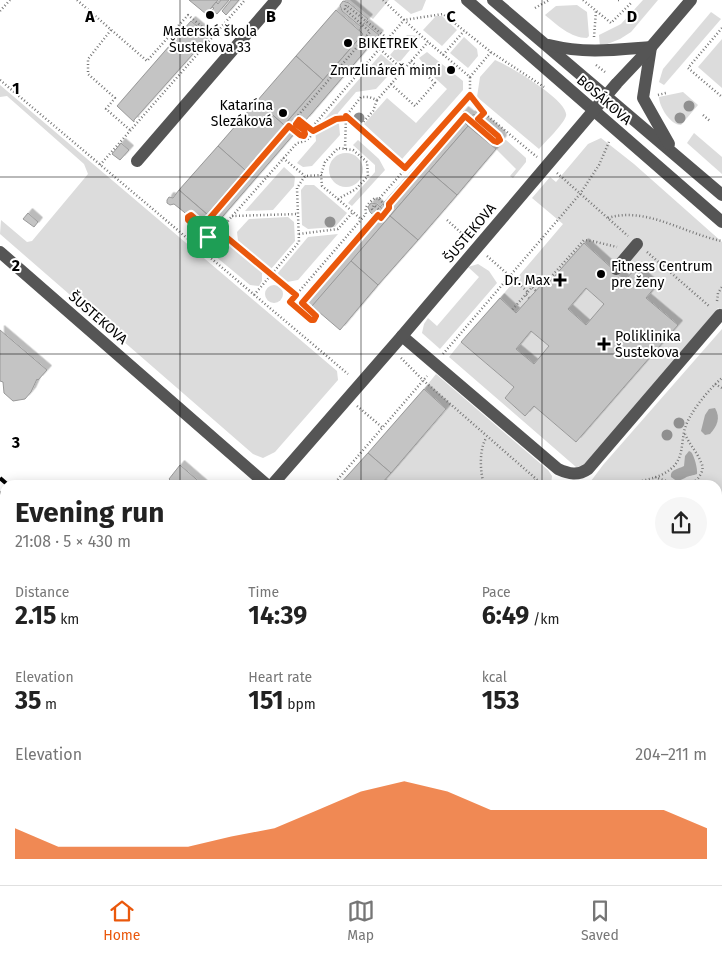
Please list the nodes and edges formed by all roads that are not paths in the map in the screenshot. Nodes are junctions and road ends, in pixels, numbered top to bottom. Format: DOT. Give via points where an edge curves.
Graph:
graph roads {
  1 [pos="276,0"];
  2 [pos="467,0"];
  3 [pos="494,0"];
  4 [pos="691,0"];
  5 [pos="546,44"];
  6 [pos="651,47"];
  7 [pos="606,97"];
  8 [pos="594,112"];
  9 [pos="672,151"];
  10 [pos="137,161"];
  11 [pos="722,195"];
  12 [pos="722,222"];
  13 [pos="634,247"];
  14 [pos="0,252"];
  15 [pos="616,269"];
  16 [pos="720,315"];
  17 [pos="402,336"];
  18 [pos="262,480"];
  19 [pos="276,480"];
  1 -- 10 [label="street"];
  2 -- 8 [label="street, BOSÁKOVA"];
  3 -- 5 [label="street, BOSÁKOVA"];
  4 -- 6 [label="street, ŠUSTEKOVA"];
  5 -- 6 [label="street" via="595,52"];
  5 -- 7 [label="street, BOSÁKOVA"];
  6 -- 7 [label="street, ŠUSTEKOVA"];
  6 -- 9 [label="street" via="643,98"];
  7 -- 8 [label="street, ŠUSTEKOVA"];
  7 -- 9 [label="street, BOSÁKOVA"];
  8 -- 12 [label="street, BOSÁKOVA"];
  8 -- 17 [label="street, ŠUSTEKOVA"];
  9 -- 11 [label="street, BOSÁKOVA"];
  13 -- 15 [label="street"];
  14 -- 18 [label="street, ŠUSTEKOVA"];
  16 -- 17 [label="street" via="588,469 580,474 558,469"];
  17 -- 19 [label="street, ŠUSTEKOVA"];
}
